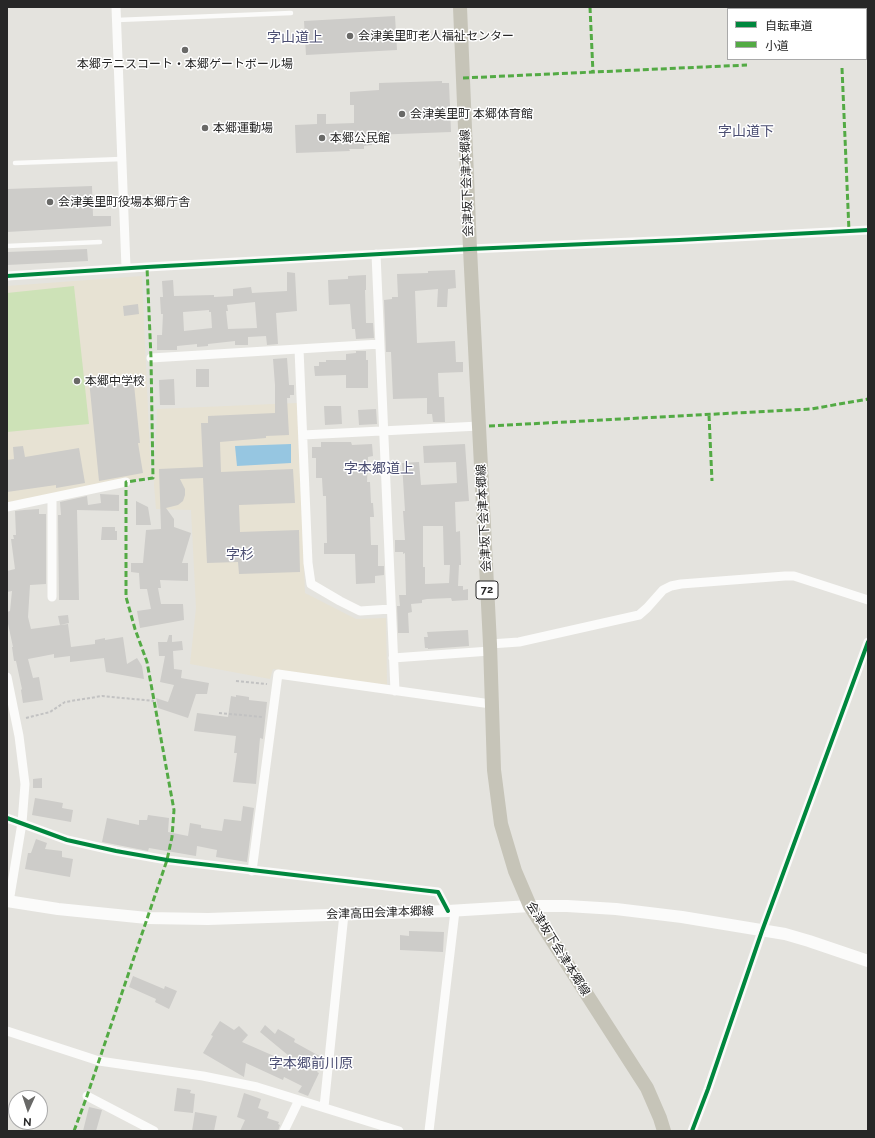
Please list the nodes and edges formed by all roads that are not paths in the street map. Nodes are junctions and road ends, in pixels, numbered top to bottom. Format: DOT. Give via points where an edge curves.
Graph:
graph roads {
  1 [pos="116,7"];
  2 [pos="460,7"];
  3 [pos="291,13"];
  4 [pos="117,20"];
  5 [pos="122,159"];
  6 [pos="15,162"];
  7 [pos="868,230"];
  8 [pos="100,242"];
  9 [pos="7,246"];
  10 [pos="470,249"];
  11 [pos="376,254"];
  12 [pos="126,268"];
  13 [pos="7,276"];
  14 [pos="380,344"];
  15 [pos="299,349"];
  16 [pos="151,358"];
  17 [pos="479,426"];
  18 [pos="384,431"];
  19 [pos="303,435"];
  20 [pos="126,482"];
  21 [pos="52,498"];
  22 [pos="7,506"];
  23 [pos="52,596"];
  24 [pos="868,600"];
  25 [pos="392,609"];
  26 [pos="868,642"];
  27 [pos="490,647"];
  28 [pos="394,658"];
  29 [pos="7,677"];
  30 [pos="395,691"];
  31 [pos="491,704"];
  32 [pos="13,722"];
  33 [pos="7,818"];
  34 [pos="22,823"];
  35 [pos="252,871"];
  36 [pos="8,901"];
  37 [pos="530,906"];
  38 [pos="451,911"];
  39 [pos="344,914"];
  40 [pos="762,931"];
  41 [pos="868,961"];
  42 [pos="7,1030"];
  43 [pos="87,1096"];
  44 [pos="300,1100"];
  45 [pos="324,1108"];
  46 [pos="154,1131"];
  47 [pos="284,1131"];
  48 [pos="399,1131"];
  49 [pos="429,1131"];
  50 [pos="664,1131"];
  51 [pos="692,1131"];
  1 -- 4 [label="street"];
  2 -- 10 [label="main road, 会津坂下会津本郷線 / 72"];
  3 -- 4 [label="lane"];
  4 -- 5 [label="street"];
  5 -- 6 [label="lane"];
  5 -- 12 [label="street"];
  7 -- 10 [label="street"];
  8 -- 9 [label="lane"];
  10 -- 11 [label="street"];
  10 -- 17 [label="main road, 会津坂下会津本郷線 / 72"];
  11 -- 12 [label="street"];
  11 -- 14 [label="street"];
  12 -- 13 [label="street"];
  14 -- 15 [label="street"];
  14 -- 18 [label="street"];
  15 -- 16 [label="street"];
  15 -- 19 [label="street"];
  17 -- 18 [label="street"];
  17 -- 27 [label="main road, 会津坂下会津本郷線 / 72"];
  18 -- 19 [label="street"];
  18 -- 25 [label="street"];
  19 -- 25 [label="street" via="310,584 360,611"];
  20 -- 21 [label="street"];
  21 -- 22 [label="street"];
  21 -- 23 [label="street"];
  24 -- 27 [label="street" via="794,576 681,584 663,590 639,615"];
  25 -- 28 [label="street"];
  26 -- 40 [label="street"];
  27 -- 28 [label="street"];
  27 -- 31 [label="main road, 会津坂下会津本郷線 / 72"];
  28 -- 30 [label="street"];
  29 -- 32 [label="street"];
  30 -- 31 [label="street"];
  30 -- 35 [label="street" via="278,674"];
  31 -- 37 [label="main road, 会津坂下会津本郷線 / 72" via="494,770 501,824 515,871"];
  32 -- 34 [label="street" via="25,784"];
  33 -- 34 [label="street"];
  34 -- 35 [label="street" via="67,840 116,851"];
  34 -- 36 [label="street"];
  35 -- 38 [label="street" via="438,892"];
  36 -- 39 [label="main road, 会津高田会津本郷線" via="58,910 147,918 238,919"];
  37 -- 38 [label="main road, 会津高田会津本郷線"];
  37 -- 40 [label="main road, 会津高田会津本郷線" via="616,909"];
  37 -- 50 [label="main road, 会津坂下会津本郷線 / 72" via="646,1088"];
  38 -- 39 [label="main road, 会津高田会津本郷線"];
  38 -- 49 [label="street"];
  39 -- 45 [label="street"];
  40 -- 41 [label="main road, 会津高田会津本郷線" via="785,934"];
  40 -- 51 [label="street"];
  42 -- 44 [label="street" via="99,1061 203,1076 257,1087"];
  43 -- 46 [label="street"];
  44 -- 45 [label="street"];
  44 -- 47 [label="street"];
  45 -- 48 [label="street"];
}
